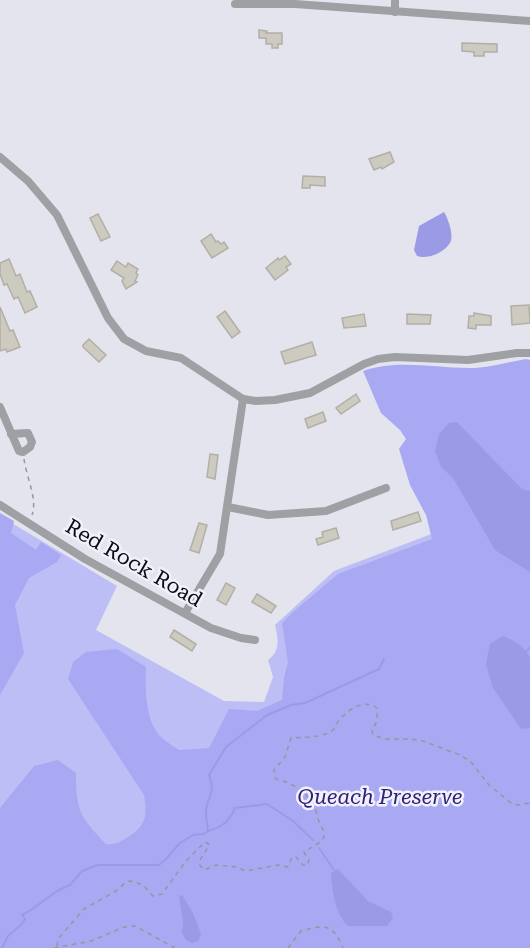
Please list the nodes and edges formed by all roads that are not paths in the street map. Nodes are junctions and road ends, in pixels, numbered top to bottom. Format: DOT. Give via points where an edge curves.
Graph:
graph roads {
  1 [pos="395,0"];
  2 [pos="295,2"];
  3 [pos="235,4"];
  4 [pos="395,12"];
  5 [pos="530,21"];
  6 [pos="0,157"];
  7 [pos="530,353"];
  8 [pos="243,399"];
  9 [pos="0,407"];
  10 [pos="11,434"];
  11 [pos="386,488"];
  12 [pos="0,505"];
  13 [pos="228,507"];
  14 [pos="185,613"];
  15 [pos="255,640"];
  1 -- 4 [label="street"];
  2 -- 3 [label="street"];
  2 -- 4 [label="street"];
  4 -- 5 [label="street"];
  6 -- 8 [label="street" via="28,181 57,215 108,318 124,339 146,351 181,358"];
  7 -- 8 [label="street" via="468,360 378,359 310,393 275,400"];
  8 -- 13 [label="street"];
  9 -- 10 [label="street"];
  10 -- 10 [label="street" via="20,451 30,447 28,433"];
  11 -- 13 [label="street" via="326,511 268,515"];
  12 -- 14 [label="street, Red Rock Road" via="85,559"];
  13 -- 14 [label="street" via="220,554"];
  14 -- 15 [label="street, Red Rock Road" via="211,628"];
}
